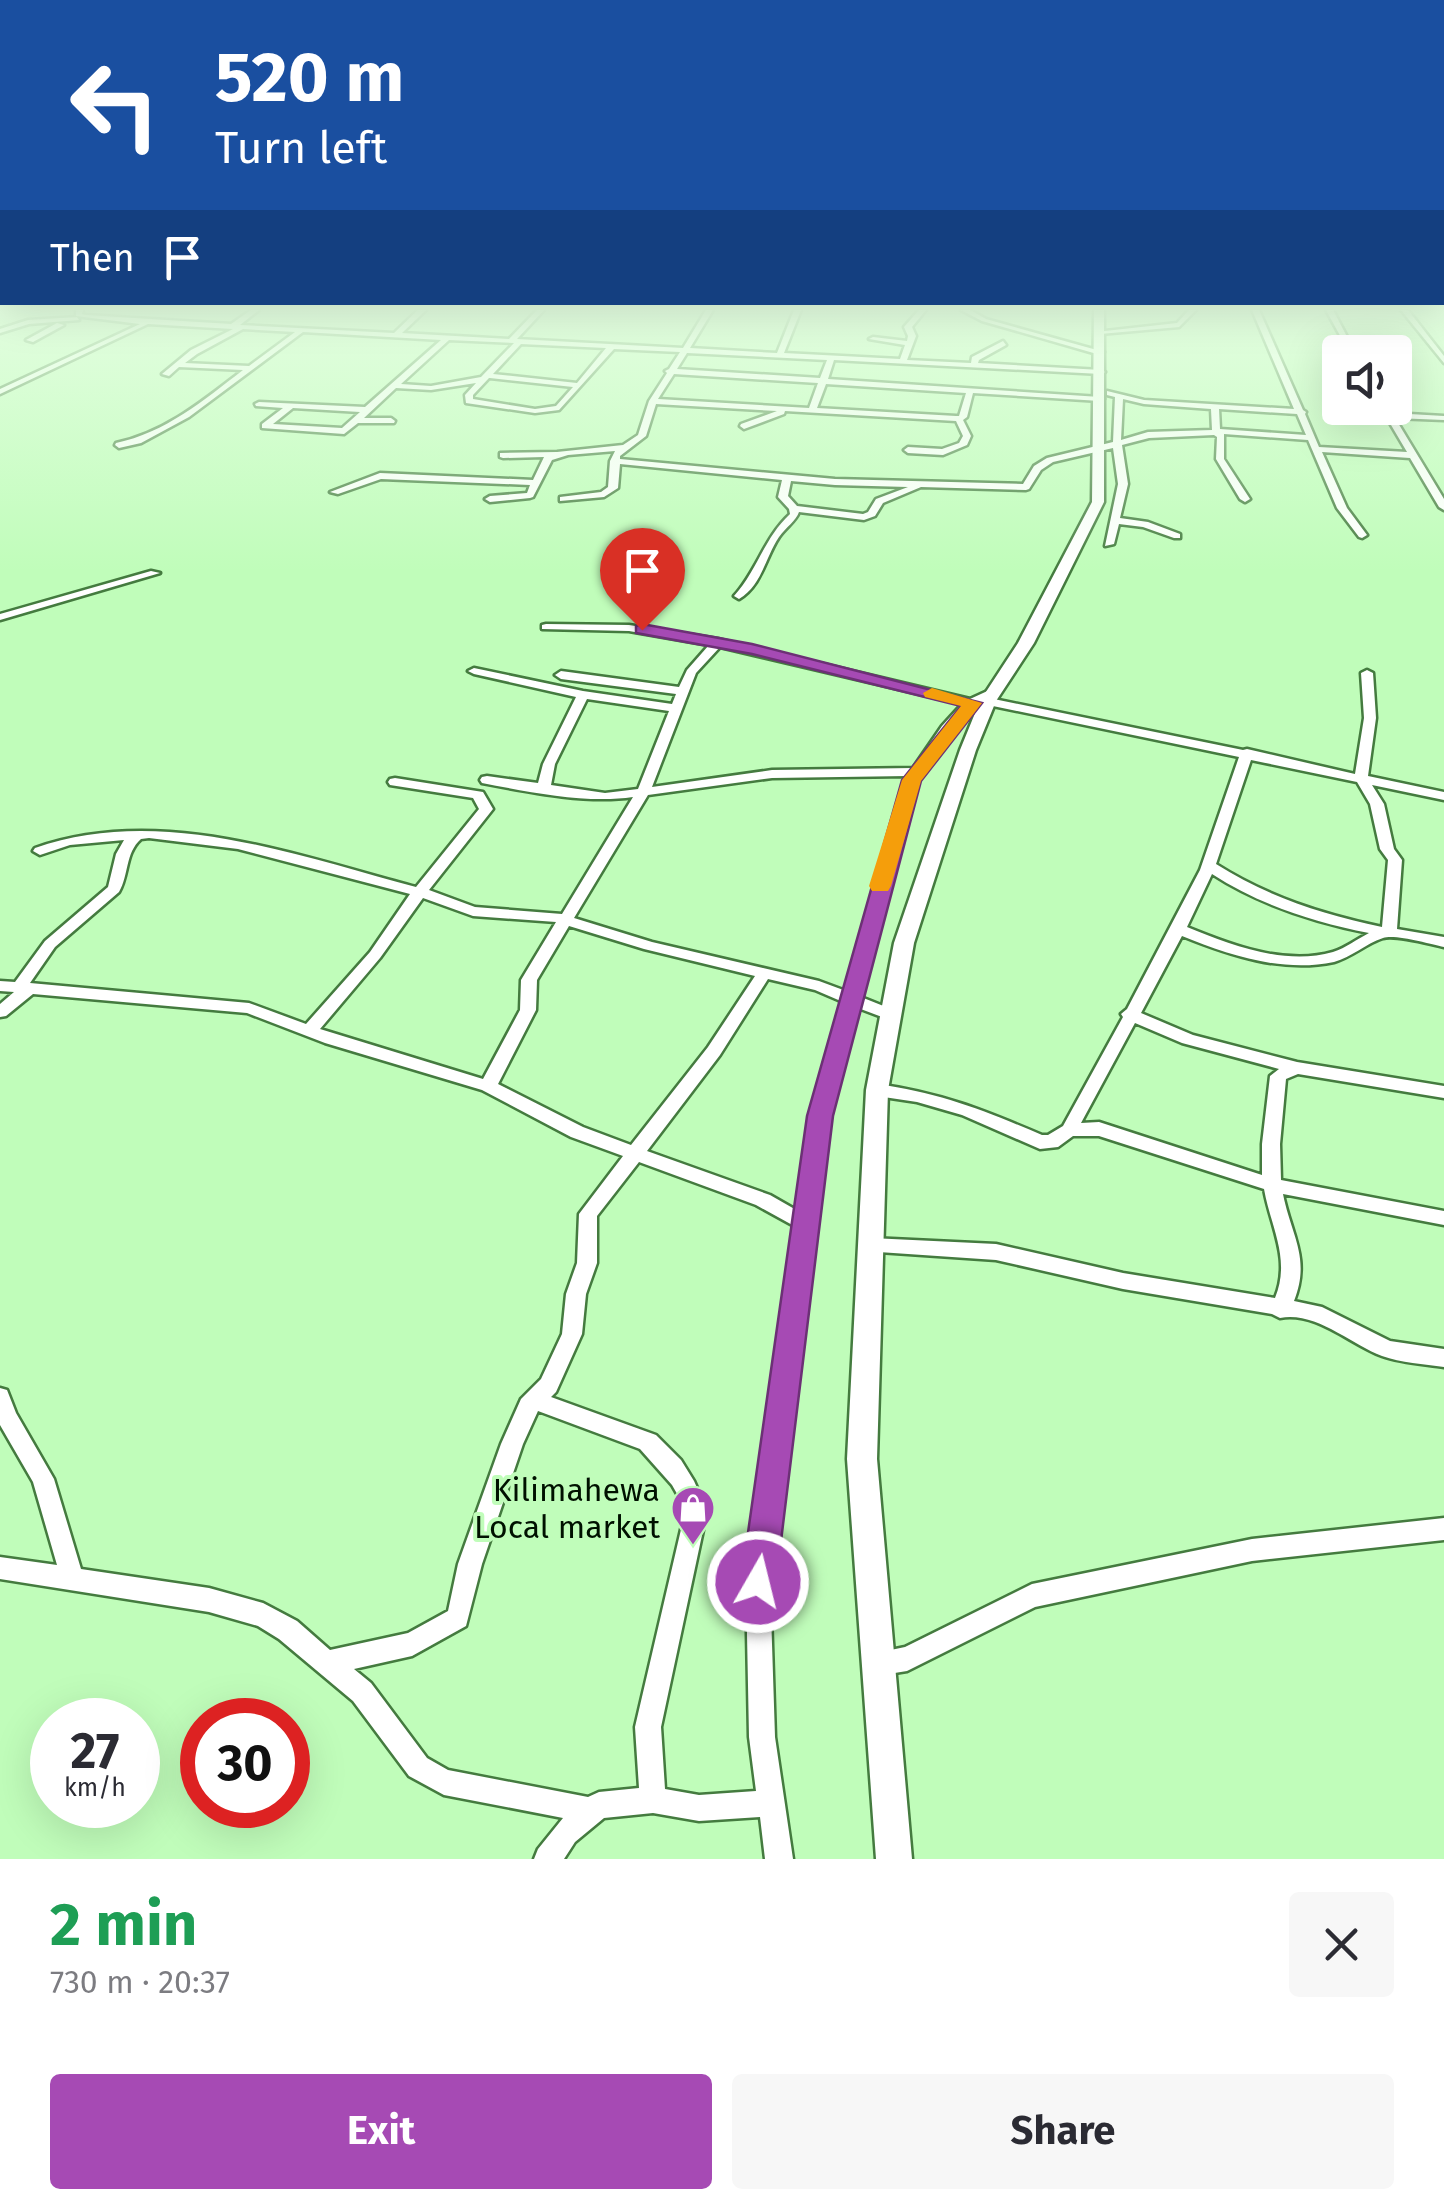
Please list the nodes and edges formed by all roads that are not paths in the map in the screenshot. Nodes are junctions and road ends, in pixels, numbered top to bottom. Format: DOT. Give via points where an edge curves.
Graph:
graph roads {
  1 [pos="210,397"];
  2 [pos="383,397"];
  3 [pos="469,397"];
  4 [pos="569,397"];
  5 [pos="655,397"];
  6 [pos="818,397"];
  7 [pos="968,397"];
  8 [pos="1105,397"];
  9 [pos="1111,397"];
  10 [pos="1191,397"];
  11 [pos="1295,397"];
  12 [pos="653,400"];
  13 [pos="259,404"];
  14 [pos="294,404"];
  15 [pos="1216,406"];
  16 [pos="368,410"];
  17 [pos="785,411"];
  18 [pos="812,412"];
  19 [pos="1302,412"];
  20 [pos="1412,414"];
  21 [pos="960,418"];
  22 [pos="1444,418"];
  23 [pos="357,420"];
  24 [pos="391,421"];
  25 [pos="1395,425"];
  26 [pos="744,426"];
  27 [pos="1118,429"];
  28 [pos="1216,432"];
  29 [pos="1191,433"];
  30 [pos="1313,444"];
  31 [pos="119,445"];
  32 [pos="1107,446"];
  33 [pos="625,448"];
  34 [pos="908,450"];
  35 [pos="558,454"];
  36 [pos="503,455"];
  37 [pos="1412,455"];
  38 [pos="614,461"];
  39 [pos="787,478"];
  40 [pos="537,484"];
  41 [pos="920,486"];
  42 [pos="335,492"];
  43 [pos="563,498"];
  44 [pos="490,499"];
  45 [pos="1245,499"];
  46 [pos="1444,507"];
  47 [pos="794,508"];
  48 [pos="1118,521"];
  49 [pos="1177,536"];
  50 [pos="1362,536"];
  51 [pos="1109,544"];
  52 [pos="155,573"];
  53 [pos="739,596"];
  54 [pos="0,605"];
  55 [pos="16,611"];
  56 [pos="0,617"];
  57 [pos="546,627"];
  58 [pos="718,642"];
  59 [pos="474,672"];
  60 [pos="1368,673"];
  61 [pos="561,675"];
  62 [pos="682,691"];
  63 [pos="583,695"];
  64 [pos="985,699"];
  65 [pos="676,708"];
  66 [pos="1247,754"];
  67 [pos="917,772"];
  68 [pos="1361,778"];
  69 [pos="487,780"];
  70 [pos="395,782"];
  71 [pos="543,790"];
  72 [pos="644,792"];
  73 [pos="1444,796"];
  74 [pos="137,835"];
  75 [pos="40,851"];
  76 [pos="1209,866"];
  77 [pos="419,892"];
  78 [pos="568,921"];
  79 [pos="1178,929"];
  80 [pos="1386,933"];
  81 [pos="1444,942"];
  82 [pos="764,974"];
  83 [pos="0,986"];
  84 [pos="24,988"];
  85 [pos="854,998"];
  86 [pos="0,1012"];
  87 [pos="890,1014"];
  88 [pos="1129,1014"];
  89 [pos="309,1031"];
  90 [pos="1297,1068"];
  91 [pos="488,1086"];
  92 [pos="877,1090"];
  93 [pos="1444,1092"];
  94 [pos="1069,1130"];
  95 [pos="637,1154"];
  96 [pos="1272,1185"];
  97 [pos="1444,1218"];
  98 [pos="806,1224"];
  99 [pos="871,1246"];
  100 [pos="1280,1310"];
  101 [pos="1444,1358"];
  102 [pos="0,1396"];
  103 [pos="533,1400"];
  104 [pos="1444,1528"];
  105 [pos="0,1568"];
  106 [pos="72,1577"];
  107 [pos="326,1663"];
  108 [pos="876,1664"];
  109 [pos="652,1800"];
  110 [pos="771,1804"];
  111 [pos="590,1810"];
  112 [pos="548,1859"];
  113 [pos="779,1859"];
  114 [pos="894,1859"];
  1 -- 31 [label="street" via="140,442"];
  2 -- 16 [label="street"];
  3 -- 4 [label="street" via="535,411 562,406"];
  5 -- 12 [label="street"];
  6 -- 18 [label="street"];
  7 -- 21 [label="street"];
  8 -- 32 [label="main road"];
  9 -- 27 [label="street"];
  10 -- 15 [label="street"];
  11 -- 19 [label="street"];
  12 -- 17 [label="street"];
  12 -- 33 [label="street" via="642,436"];
  13 -- 14 [label="street"];
  14 -- 16 [label="street"];
  14 -- 23 [label="street" via="265,426 336,432"];
  15 -- 19 [label="street"];
  15 -- 28 [label="street"];
  16 -- 23 [label="street"];
  17 -- 18 [label="street"];
  17 -- 26 [label="street"];
  18 -- 21 [label="street"];
  19 -- 30 [label="street"];
  20 -- 22 [label="street"];
  21 -- 34 [label="street" via="968,436 963,445 942,452"];
  23 -- 24 [label="street"];
  25 -- 37 [label="street"];
  27 -- 29 [label="street"];
  27 -- 32 [label="street"];
  28 -- 29 [label="street"];
  28 -- 30 [label="street"];
  28 -- 45 [label="street" via="1220,459"];
  29 -- 32 [label="street"];
  30 -- 37 [label="street"];
  30 -- 50 [label="street"];
  32 -- 41 [label="street" via="1040,466 1026,487"];
  32 -- 48 [label="street" via="1123,484"];
  32 -- 64 [label="main road" via="1098,502 1026,643"];
  33 -- 35 [label="street"];
  33 -- 38 [label="street"];
  35 -- 36 [label="street"];
  35 -- 40 [label="street" via="545,461"];
  37 -- 46 [label="street"];
  38 -- 39 [label="street"];
  38 -- 43 [label="street" via="611,490"];
  39 -- 41 [label="street"];
  39 -- 47 [label="street" via="783,498"];
  40 -- 42 [label="street" via="380,476"];
  40 -- 44 [label="street" via="525,498"];
  41 -- 47 [label="street" via="879,501 864,517"];
  47 -- 53 [label="street" via="795,516 762,552 754,582"];
  48 -- 49 [label="street"];
  48 -- 51 [label="street"];
  52 -- 55 [label="street"];
  54 -- 55 [label="street"];
  55 -- 56 [label="street"];
  57 -- 58 [label="street" via="628,628"];
  58 -- 62 [label="street"];
  58 -- 64 [label="street"];
  59 -- 63 [label="street"];
  60 -- 68 [label="street"];
  61 -- 62 [label="street"];
  62 -- 65 [label="street"];
  63 -- 65 [label="street"];
  63 -- 71 [label="street"];
  64 -- 66 [label="street"];
  64 -- 67 [label="street"];
  64 -- 87 [label="main road" via="904,943"];
  65 -- 72 [label="street"];
  66 -- 68 [label="street"];
  66 -- 76 [label="street"];
  67 -- 72 [label="street" via="772,774"];
  67 -- 85 [label="street"];
  68 -- 73 [label="street"];
  68 -- 80 [label="street" via="1395,860"];
  69 -- 71 [label="street"];
  70 -- 77 [label="street" via="462,790 486,803 480,823"];
  71 -- 72 [label="street" via="605,797"];
  72 -- 78 [label="street"];
  74 -- 75 [label="street" via="57,843"];
  74 -- 77 [label="street" via="238,845"];
  74 -- 84 [label="street" via="121,852 120,881 43,951"];
  76 -- 79 [label="street"];
  76 -- 80 [label="street" via="1257,896 1325,922"];
  77 -- 78 [label="street" via="473,911"];
  77 -- 89 [label="street"];
  78 -- 82 [label="street"];
  78 -- 91 [label="street" via="528,980 528,1010"];
  79 -- 80 [label="street" via="1247,955 1322,958"];
  79 -- 88 [label="street"];
  80 -- 81 [label="street"];
  82 -- 85 [label="street"];
  82 -- 95 [label="street"];
  83 -- 84 [label="street"];
  84 -- 86 [label="street"];
  84 -- 89 [label="street" via="248,1008"];
  85 -- 87 [label="street"];
  85 -- 98 [label="street" via="820,1116"];
  87 -- 92 [label="main road"];
  88 -- 90 [label="street" via="1188,1039"];
  88 -- 94 [label="street"];
  89 -- 91 [label="street"];
  90 -- 93 [label="street"];
  90 -- 96 [label="street" via="1278,1076"];
  91 -- 95 [label="street"];
  92 -- 94 [label="street" via="968,1110 1040,1142"];
  92 -- 99 [label="main road"];
  94 -- 96 [label="street" via="1100,1129"];
  95 -- 98 [label="street" via="764,1200"];
  95 -- 103 [label="street" via="588,1214 587,1263 572,1334 549,1385"];
  96 -- 97 [label="street"];
  96 -- 100 [label="street" via="1295,1276"];
  98 -- 110 [label="street" via="758,1582 762,1737"];
  99 -- 100 [label="street" via="996,1252"];
  99 -- 108 [label="main road" via="862,1459"];
  100 -- 101 [label="street" via="1315,1313 1387,1349"];
  102 -- 106 [label="street" via="43,1479"];
  103 -- 107 [label="street" via="479,1536 458,1618 412,1644"];
  103 -- 109 [label="street" via="648,1442 692,1500 694,1521 648,1727"];
  104 -- 108 [label="street" via="1252,1550 1032,1596 906,1659"];
  105 -- 106 [label="street"];
  106 -- 107 [label="street" via="263,1616"];
  107 -- 111 [label="street" via="362,1692 418,1767 444,1782"];
  108 -- 114 [label="main road"];
  109 -- 110 [label="street" via="699,1808"];
  109 -- 111 [label="street"];
  110 -- 113 [label="street"];
  111 -- 112 [label="street"];
}
